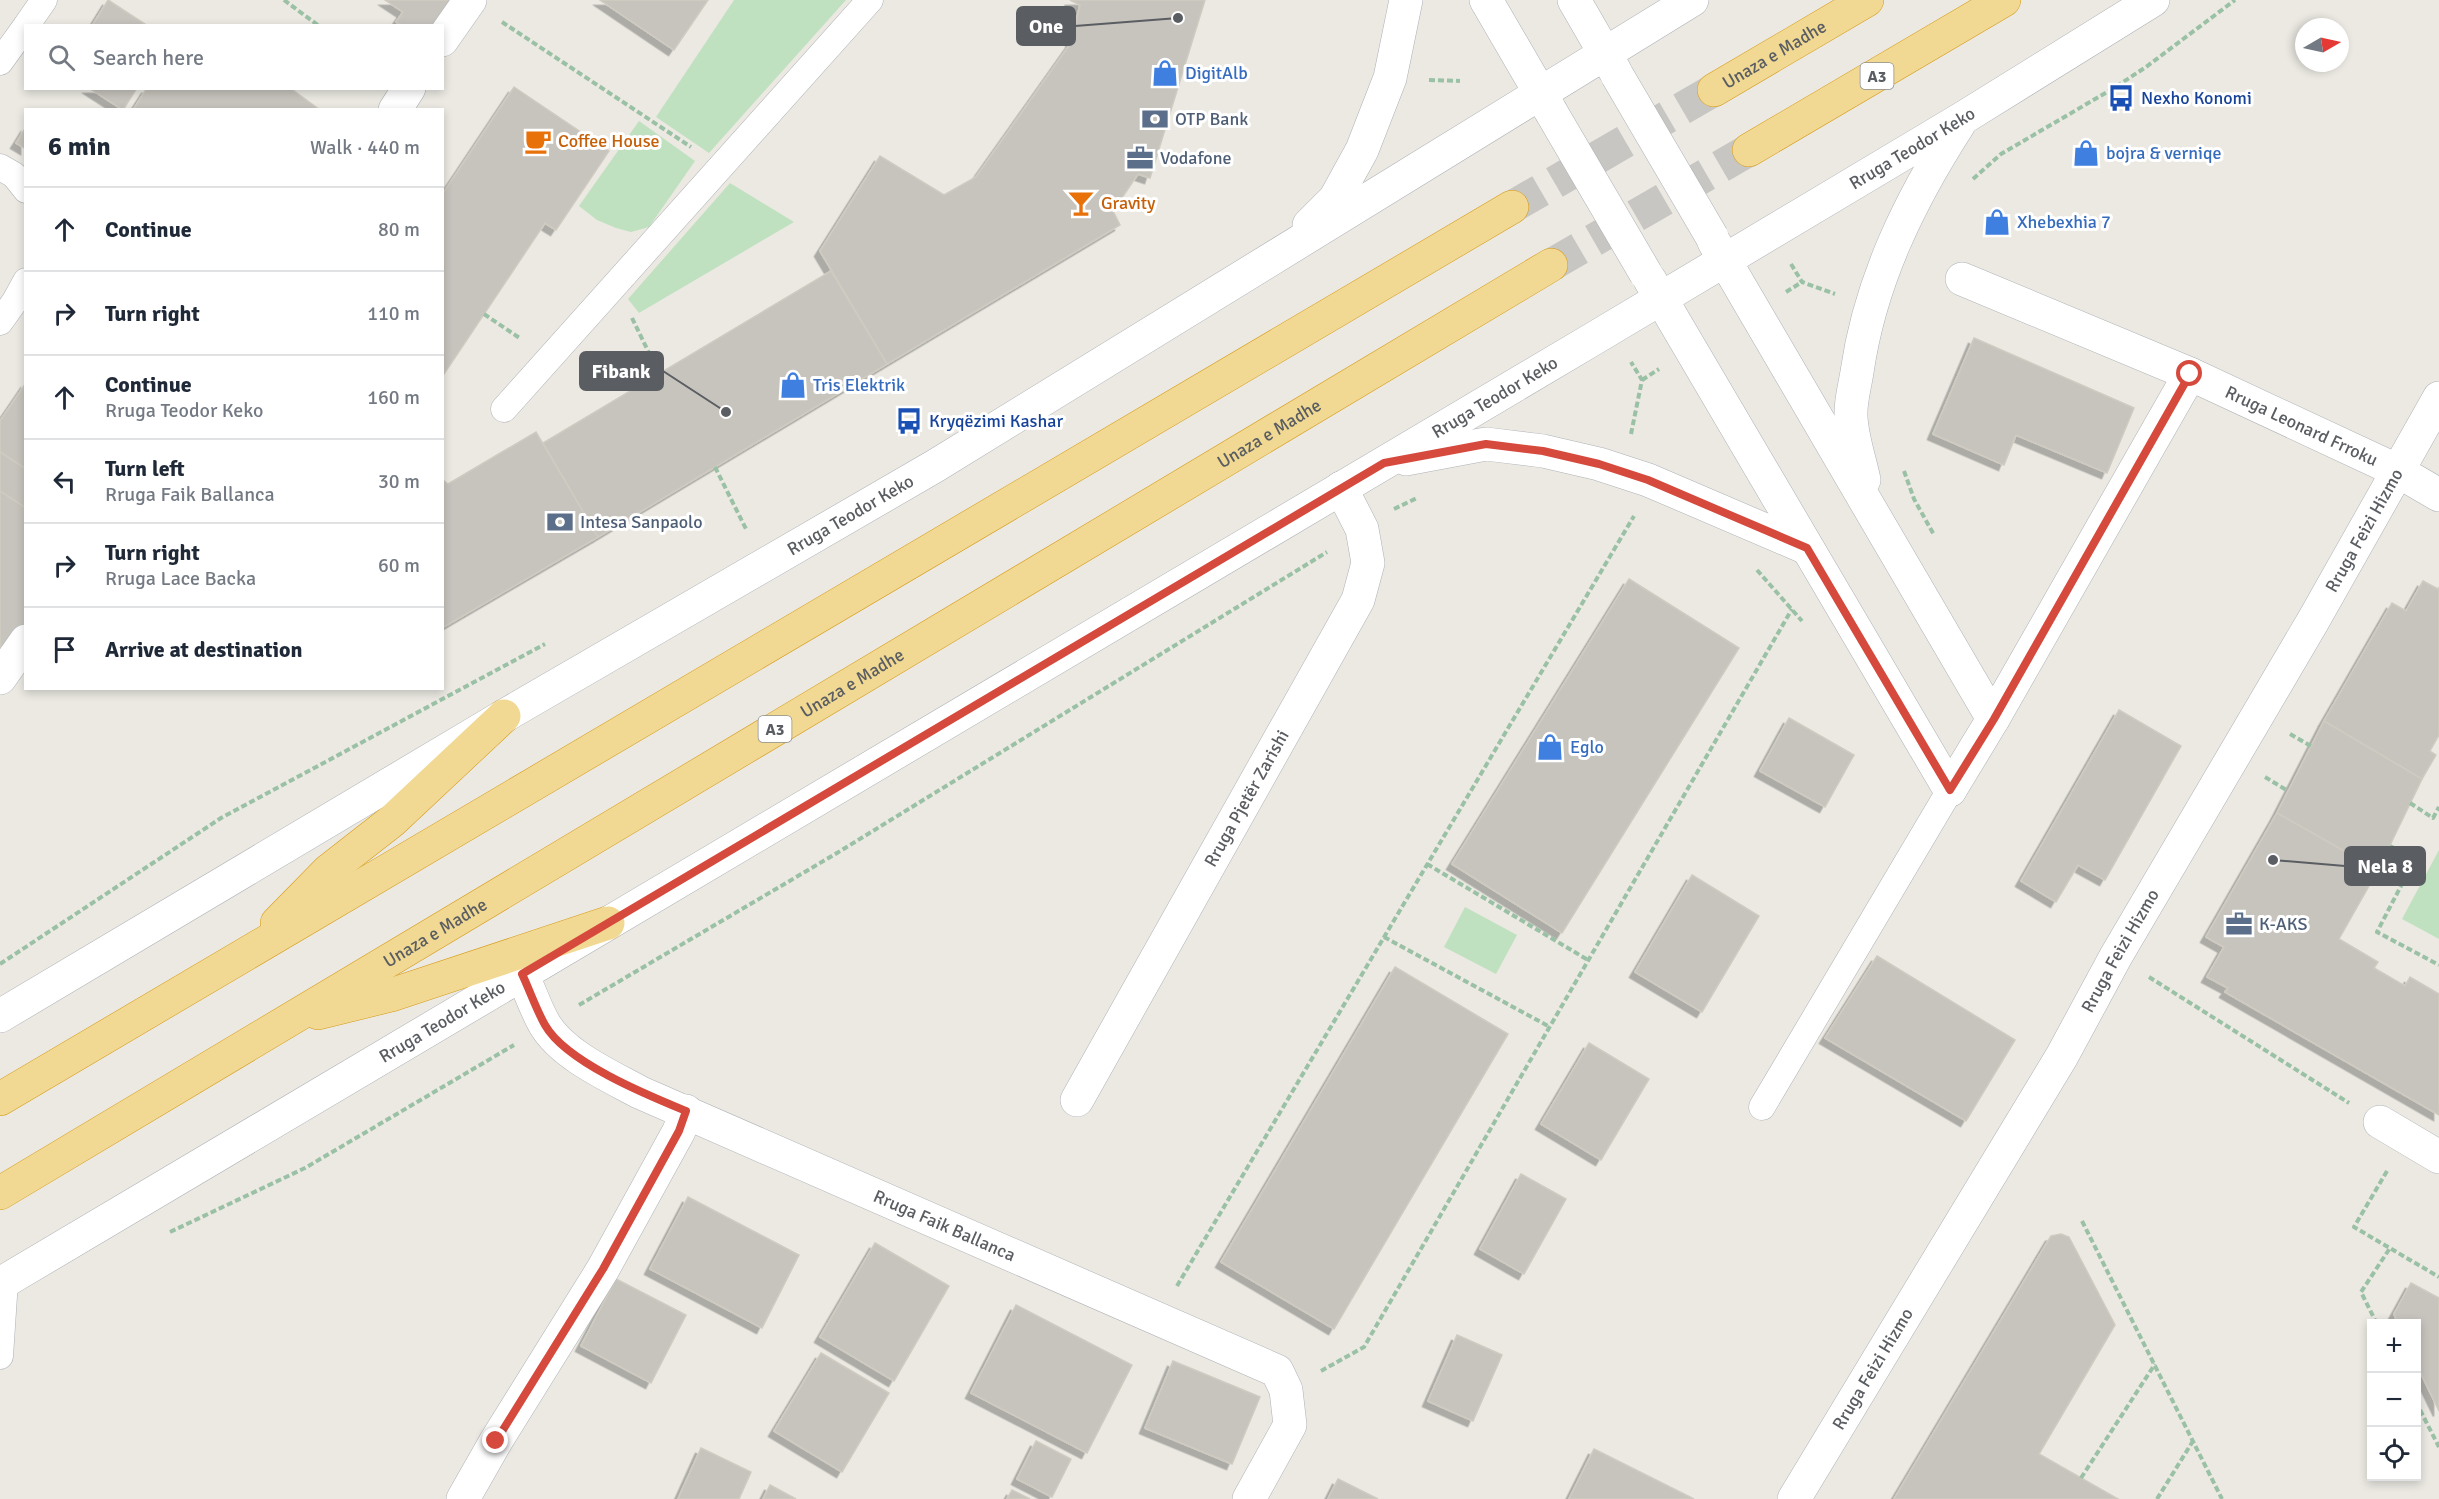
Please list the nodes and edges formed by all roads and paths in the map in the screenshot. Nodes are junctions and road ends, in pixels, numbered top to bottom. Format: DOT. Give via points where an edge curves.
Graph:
graph roads {
  1 [pos="44,0"];
  2 [pos="284,0"];
  3 [pos="870,0"];
  4 [pos="1406,0"];
  5 [pos="1486,0"];
  6 [pos="1574,0"];
  7 [pos="1692,0"];
  8 [pos="1867,0"];
  9 [pos="2004,0"];
  10 [pos="2152,0"];
  11 [pos="470,1"];
  12 [pos="27,24"];
  13 [pos="316,24"];
  14 [pos="24,29"];
  15 [pos="444,37"];
  16 [pos="0,62"];
  17 [pos="1611,64"];
  18 [pos="408,90"];
  19 [pos="1714,90"];
  20 [pos="1545,102"];
  21 [pos="396,108"];
  22 [pos="1963,118"];
  23 [pos="1749,150"];
  24 [pos="0,167"];
  25 [pos="721,167"];
  26 [pos="24,188"];
  27 [pos="1512,207"];
  28 [pos="1718,248"];
  29 [pos="1279,256"];
  30 [pos="1551,265"];
  31 [pos="1962,279"];
  32 [pos="24,285"];
  33 [pos="1653,286"];
  34 [pos="484,314"];
  35 [pos="492,319"];
  36 [pos="0,321"];
  37 [pos="650,355"];
  38 [pos="661,373"];
  39 [pos="2190,374"];
  40 [pos="2439,398"];
  41 [pos="504,409"];
  42 [pos="1384,463"];
  43 [pos="715,467"];
  44 [pos="2396,470"];
  45 [pos="1341,488"];
  46 [pos="2439,495"];
  47 [pos="1869,505"];
  48 [pos="1639,507"];
  49 [pos="749,534"];
  50 [pos="1807,548"];
  51 [pos="1792,609"];
  52 [pos="551,641"];
  53 [pos="24,644"];
  54 [pos="0,678"];
  55 [pos="504,716"];
  56 [pos="1994,719"];
  57 [pos="1950,790"];
  58 [pos="2410,803"];
  59 [pos="2439,807"];
  60 [pos="2390,846"];
  61 [pos="1427,864"];
  62 [pos="608,923"];
  63 [pos="1384,936"];
  64 [pos="245,956"];
  65 [pos="2116,956"];
  66 [pos="1588,960"];
  67 [pos="0,964"];
  68 [pos="2439,965"];
  69 [pos="522,974"];
  70 [pos="0,1016"];
  71 [pos="284,1022"];
  72 [pos="1550,1027"];
  73 [pos="0,1099"];
  74 [pos="1077,1100"];
  75 [pos="1762,1107"];
  76 [pos="686,1111"];
  77 [pos="2393,1130"];
  78 [pos="2439,1157"];
  79 [pos="0,1193"];
  80 [pos="2082,1221"];
  81 [pos="2390,1248"];
  82 [pos="2439,1277"];
  83 [pos="2,1282"];
  84 [pos="1157,1318"];
  85 [pos="2375,1319"];
  86 [pos="0,1356"];
  87 [pos="2155,1364"];
  88 [pos="1286,1390"];
  89 [pos="2421,1412"];
  90 [pos="2193,1441"];
  91 [pos="2439,1447"];
  92 [pos="2081,1478"];
  93 [pos="463,1499"];
  94 [pos="1249,1499"];
  95 [pos="1794,1499"];
  96 [pos="2157,1499"];
  97 [pos="2222,1499"];
  1 -- 12 [label="lane"];
  2 -- 13 [label="path"];
  3 -- 25 [label="lane"];
  4 -- 29 [label="main road" via="1390,78 1362,150 1335,199"];
  5 -- 20 [label="main road"];
  6 -- 17 [label="main road"];
  7 -- 17 [label="main road, Rruga Teodor Keko"];
  8 -- 19 [label="highway, Unaza e Madhe"];
  9 -- 23 [label="highway, A3"];
  10 -- 22 [label="main road, Rruga Teodor Keko"];
  11 -- 15 [label="main road"];
  11 -- 25 [label="path"];
  14 -- 16 [label="lane"];
  17 -- 20 [label="main road, Rruga Teodor Keko"];
  17 -- 28 [label="main road, bridge"];
  18 -- 21 [label="main road"];
  20 -- 29 [label="main road, Rruga Teodor Keko"];
  20 -- 33 [label="main road, bridge"];
  22 -- 28 [label="main road, Rruga Teodor Keko"];
  22 -- 47 [label="main road" via="1928,172 1899,229 1876,288 1860,350 1851,414"];
  24 -- 26 [label="lane" via="14,175"];
  25 -- 41 [label="lane"];
  27 -- 64 [label="highway"];
  28 -- 33 [label="main road, Rruga Teodor Keko"];
  28 -- 47 [label="main road"];
  29 -- 55 [label="main road, Rruga Teodor Keko" via="935,466"];
  30 -- 71 [label="highway, Unaza e Madhe / A3"];
  31 -- 39 [label="main road, Rruga Leonard Frroku"];
  32 -- 36 [label="lane"];
  33 -- 42 [label="main road, Rruga Teodor Keko"];
  33 -- 50 [label="main road"];
  34 -- 35 [label="path"];
  37 -- 38 [label="path"];
  39 -- 44 [label="main road, Rruga Leonard Frroku"];
  39 -- 56 [label="main road"];
  40 -- 44 [label="main road, Rruga Feizi Hizmo"];
  42 -- 45 [label="main road, Rruga Teodor Keko"];
  42 -- 50 [label="main road" via="1486,444 1543,451 1648,480"];
  43 -- 49 [label="path"];
  44 -- 46 [label="main road, Rruga Leonard Frroku"];
  44 -- 65 [label="main road, Rruga Feizi Hizmo"];
  45 -- 62 [label="main road, Rruga Teodor Keko"];
  45 -- 74 [label="main road, Rruga Pjetër Zarishi" via="1362,530 1368,563 1358,600"];
  47 -- 56 [label="main road"];
  48 -- 61 [label="path"];
  50 -- 57 [label="main road"];
  51 -- 66 [label="path"];
  52 -- 67 [label="path" via="221,818"];
  53 -- 54 [label="main road"];
  55 -- 64 [label="highway" via="392,821 328,871"];
  55 -- 70 [label="main road, Rruga Teodor Keko"];
  56 -- 57 [label="main road"];
  57 -- 75 [label="lane"];
  58 -- 59 [label="path" via="2433,818"];
  60 -- 68 [label="path" via="2415,859 2377,932"];
  61 -- 63 [label="path"];
  61 -- 66 [label="path"];
  62 -- 69 [label="main road, Rruga Teodor Keko"];
  62 -- 71 [label="highway" via="391,995"];
  63 -- 72 [label="path"];
  63 -- 84 [label="path"];
  64 -- 73 [label="highway"];
  65 -- 77 [label="path"];
  65 -- 95 [label="main road, Rruga Feizi Hizmo" via="2062,1056"];
  66 -- 72 [label="path"];
  69 -- 76 [label="main road, Rruga Faik Ballanca" via="545,1026 560,1044 639,1092"];
  69 -- 83 [label="main road, Rruga Teodor Keko"];
  71 -- 79 [label="highway, Unaza e Madhe / A3"];
  72 -- 88 [label="path" via="1364,1347"];
  76 -- 84 [label="main road, Rruga Faik Ballanca"];
  76 -- 93 [label="main road" via="679,1131 603,1269"];
  77 -- 78 [label="main road"];
  77 -- 81 [label="path" via="2354,1227"];
  80 -- 87 [label="path"];
  81 -- 82 [label="path"];
  81 -- 85 [label="path" via="2361,1292"];
  83 -- 86 [label="lane"];
  84 -- 88 [label="main road, Rruga Faik Ballanca" via="1277,1371"];
  87 -- 90 [label="path"];
  87 -- 92 [label="path"];
  88 -- 94 [label="main road" via="1290,1425"];
  89 -- 91 [label="path"];
  90 -- 96 [label="path"];
  90 -- 97 [label="path"];
}
